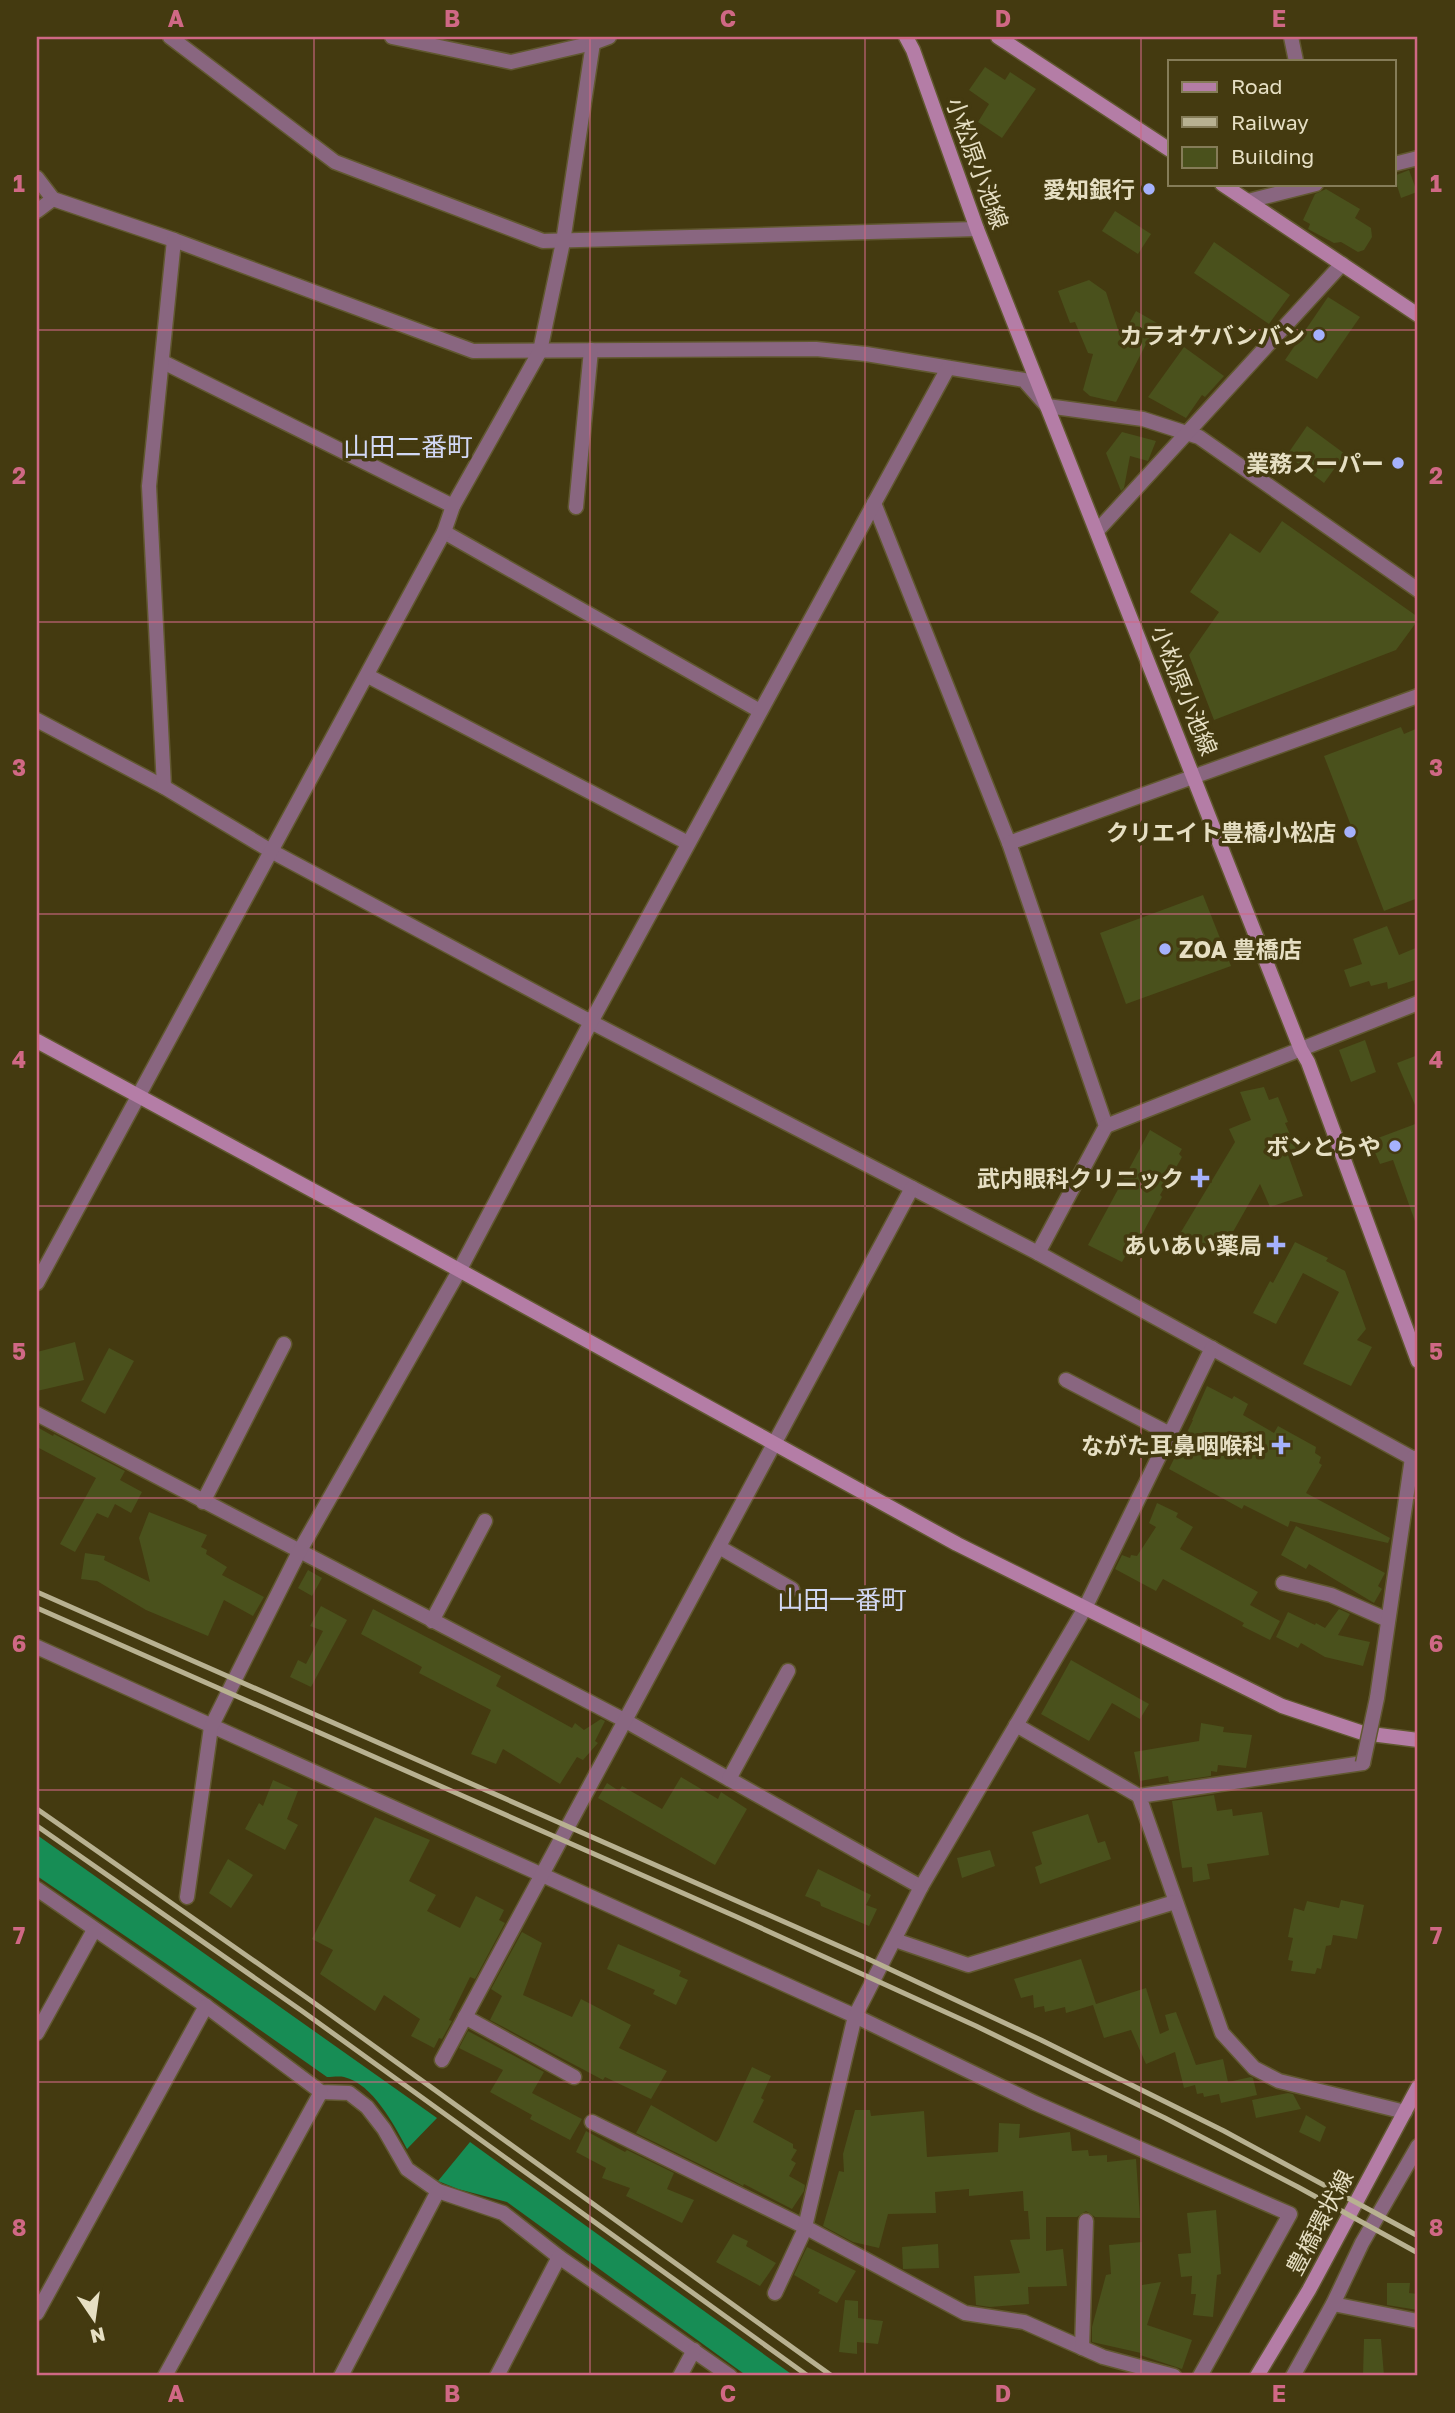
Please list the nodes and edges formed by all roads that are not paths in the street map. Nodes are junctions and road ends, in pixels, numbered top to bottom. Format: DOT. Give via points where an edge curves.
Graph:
graph roads {
  1 [pos="170,37"];
  2 [pos="392,37"];
  3 [pos="609,37"];
  4 [pos="906,37"];
  5 [pos="998,37"];
  6 [pos="1291,37"];
  7 [pos="593,43"];
  8 [pos="1296,60"];
  9 [pos="1168,149"];
  10 [pos="1418,158"];
  11 [pos="1396,164"];
  12 [pos="37,178"];
  13 [pos="1225,186"];
  14 [pos="1308,186"];
  15 [pos="52,200"];
  16 [pos="1248,201"];
  17 [pos="37,211"];
  18 [pos="977,229"];
  19 [pos="174,240"];
  20 [pos="563,242"];
  21 [pos="1342,264"];
  22 [pos="1418,315"];
  23 [pos="591,349"];
  24 [pos="540,351"];
  25 [pos="163,362"];
  26 [pos="948,368"];
  27 [pos="1047,406"];
  28 [pos="1188,433"];
  29 [pos="874,503"];
  30 [pos="453,506"];
  31 [pos="576,507"];
  32 [pos="1097,531"];
  33 [pos="444,532"];
  34 [pos="1418,590"];
  35 [pos="368,676"];
  36 [pos="1418,696"];
  37 [pos="760,711"];
  38 [pos="37,719"];
  39 [pos="1195,778"];
  40 [pos="164,787"];
  41 [pos="1009,843"];
  42 [pos="688,844"];
  43 [pos="271,850"];
  44 [pos="1418,1003"];
  45 [pos="591,1022"];
  46 [pos="37,1041"];
  47 [pos="1301,1050"];
  48 [pos="138,1097"];
  49 [pos="1106,1126"];
  50 [pos="912,1188"];
  51 [pos="1038,1253"];
  52 [pos="459,1271"];
  53 [pos="37,1283"];
  54 [pos="284,1344"];
  55 [pos="1212,1348"];
  56 [pos="1418,1361"];
  57 [pos="1066,1380"];
  58 [pos="37,1414"];
  59 [pos="1170,1434"];
  60 [pos="775,1444"];
  61 [pos="1415,1458"];
  62 [pos="204,1502"];
  63 [pos="485,1521"];
  64 [pos="719,1547"];
  65 [pos="299,1552"];
  66 [pos="1283,1583"];
  67 [pos="792,1589"];
  68 [pos="1085,1608"];
  69 [pos="1388,1620"];
  70 [pos="432,1621"];
  71 [pos="37,1647"];
  72 [pos="788,1671"];
  73 [pos="624,1720"];
  74 [pos="1016,1726"];
  75 [pos="211,1727"];
  76 [pos="1418,1740"];
  77 [pos="729,1779"];
  78 [pos="1139,1796"];
  79 [pos="540,1876"];
  80 [pos="921,1887"];
  81 [pos="37,1889"];
  82 [pos="187,1898"];
  83 [pos="1174,1902"];
  84 [pos="93,1930"];
  85 [pos="895,1940"];
  86 [pos="206,2006"];
  87 [pos="855,2016"];
  88 [pos="465,2017"];
  89 [pos="37,2033"];
  90 [pos="442,2060"];
  91 [pos="574,2077"];
  92 [pos="1418,2087"];
  93 [pos="321,2092"];
  94 [pos="1405,2112"];
  95 [pos="592,2122"];
  96 [pos="1418,2146"];
  97 [pos="438,2191"];
  98 [pos="1087,2221"];
  99 [pos="805,2227"];
  100 [pos="559,2257"];
  101 [pos="775,2293"];
  102 [pos="1333,2304"];
  103 [pos="37,2313"];
  104 [pos="1418,2320"];
  105 [pos="1082,2348"];
  106 [pos="694,2350"];
  107 [pos="165,2376"];
  108 [pos="341,2376"];
  109 [pos="496,2376"];
  110 [pos="680,2376"];
  111 [pos="730,2376"];
  112 [pos="1174,2376"];
  113 [pos="1200,2376"];
  114 [pos="1257,2376"];
  115 [pos="1293,2376"];
  1 -- 20 [label="street" via="335,162 543,241"];
  2 -- 7 [label="street" via="511,62"];
  3 -- 7 [label="street"];
  4 -- 18 [label="street, 小松原小池線"];
  5 -- 9 [label="street"];
  6 -- 8 [label="street"];
  7 -- 20 [label="street"];
  10 -- 11 [label="street"];
  12 -- 15 [label="street"];
  13 -- 16 [label="street"];
  14 -- 16 [label="street"];
  15 -- 17 [label="street"];
  15 -- 19 [label="street"];
  16 -- 21 [label="street"];
  18 -- 20 [label="street"];
  18 -- 27 [label="street, 小松原小池線"];
  19 -- 24 [label="street" via="473,351"];
  19 -- 25 [label="street"];
  20 -- 24 [label="street"];
  21 -- 22 [label="street"];
  21 -- 28 [label="street"];
  23 -- 24 [label="street"];
  23 -- 26 [label="street" via="816,349"];
  23 -- 31 [label="street"];
  24 -- 30 [label="street"];
  25 -- 30 [label="street"];
  25 -- 40 [label="street" via="149,485"];
  26 -- 27 [label="street" via="1024,380"];
  26 -- 29 [label="street"];
  27 -- 28 [label="street" via="1143,419"];
  27 -- 32 [label="street, 小松原小池線"];
  28 -- 32 [label="street"];
  28 -- 34 [label="street"];
  29 -- 37 [label="street"];
  29 -- 41 [label="street"];
  30 -- 33 [label="street"];
  32 -- 39 [label="street, 小松原小池線"];
  33 -- 35 [label="street"];
  33 -- 37 [label="street"];
  35 -- 42 [label="street"];
  35 -- 43 [label="street"];
  36 -- 39 [label="street"];
  37 -- 42 [label="street"];
  38 -- 40 [label="street"];
  39 -- 41 [label="street"];
  39 -- 47 [label="street, 小松原小池線"];
  40 -- 43 [label="street"];
  41 -- 49 [label="street"];
  42 -- 45 [label="street"];
  43 -- 45 [label="street"];
  43 -- 48 [label="street"];
  44 -- 47 [label="street"];
  45 -- 50 [label="street"];
  45 -- 52 [label="street"];
  46 -- 48 [label="street"];
  47 -- 49 [label="street"];
  47 -- 56 [label="street, 小松原小池線"];
  48 -- 52 [label="street"];
  48 -- 53 [label="street"];
  49 -- 51 [label="street"];
  50 -- 51 [label="street"];
  50 -- 60 [label="street"];
  51 -- 55 [label="street"];
  52 -- 60 [label="street"];
  52 -- 65 [label="street"];
  54 -- 62 [label="street"];
  55 -- 59 [label="street"];
  55 -- 61 [label="street"];
  57 -- 59 [label="street"];
  58 -- 62 [label="street"];
  59 -- 68 [label="street"];
  60 -- 64 [label="street"];
  60 -- 68 [label="street"];
  61 -- 69 [label="street"];
  62 -- 65 [label="street"];
  63 -- 70 [label="street"];
  64 -- 67 [label="street"];
  64 -- 73 [label="street"];
  65 -- 70 [label="street"];
  65 -- 75 [label="street"];
  66 -- 69 [label="street" via="1331,1595"];
  68 -- 74 [label="street"];
  68 -- 76 [label="street" via="1282,1706 1363,1733"];
  69 -- 78 [label="street, bridge" via="1363,1763"];
  70 -- 73 [label="street"];
  71 -- 75 [label="street"];
  72 -- 77 [label="street"];
  73 -- 77 [label="street"];
  73 -- 79 [label="street"];
  74 -- 78 [label="street"];
  74 -- 80 [label="street"];
  75 -- 79 [label="street"];
  75 -- 82 [label="street"];
  77 -- 80 [label="street"];
  78 -- 83 [label="street"];
  79 -- 87 [label="street"];
  79 -- 88 [label="street"];
  80 -- 85 [label="street"];
  81 -- 84 [label="street"];
  83 -- 85 [label="street" via="968,1965"];
  83 -- 94 [label="street" via="1222,2033 1254,2068 1279,2081"];
  84 -- 86 [label="street"];
  84 -- 89 [label="street"];
  85 -- 87 [label="street"];
  86 -- 93 [label="street"];
  86 -- 103 [label="street"];
  87 -- 99 [label="street"];
  87 -- 113 [label="street" via="1035,2103 1290,2214"];
  88 -- 90 [label="street"];
  88 -- 91 [label="street"];
  92 -- 94 [label="street, 豊橋環状線"];
  93 -- 97 [label="street" via="349,2093 367,2107 407,2169"];
  93 -- 107 [label="street"];
  94 -- 114 [label="street, 豊橋環状線"];
  95 -- 99 [label="street"];
  96 -- 102 [label="street"];
  97 -- 100 [label="street" via="503,2213"];
  97 -- 108 [label="street"];
  98 -- 105 [label="street"];
  99 -- 101 [label="street"];
  99 -- 105 [label="street" via="965,2313 1024,2322"];
  100 -- 106 [label="street"];
  100 -- 109 [label="street"];
  102 -- 104 [label="street"];
  102 -- 115 [label="street"];
  105 -- 112 [label="street"];
  106 -- 110 [label="street"];
  106 -- 111 [label="street"];
}
